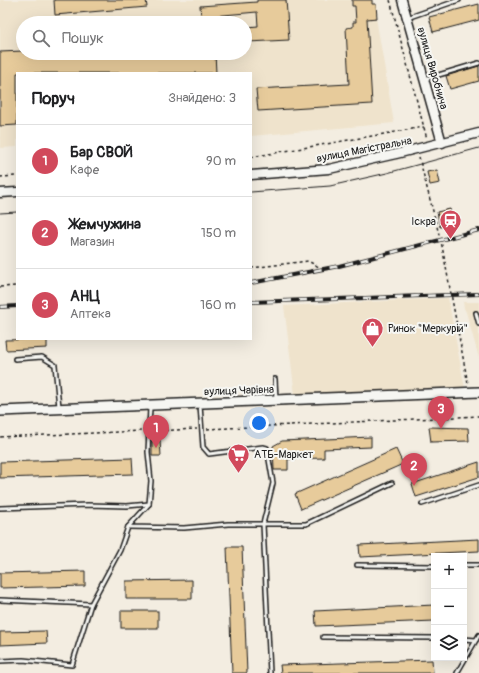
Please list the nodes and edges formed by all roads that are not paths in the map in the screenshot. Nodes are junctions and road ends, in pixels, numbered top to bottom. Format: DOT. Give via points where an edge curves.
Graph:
graph roads {
  1 [pos="402,0"];
  2 [pos="459,0"];
  3 [pos="407,18"];
  4 [pos="479,64"];
  5 [pos="424,79"];
  6 [pos="479,132"];
  7 [pos="442,143"];
  8 [pos="252,175"];
  9 [pos="16,192"];
  10 [pos="0,193"];
  11 [pos="476,313"];
  12 [pos="479,324"];
  13 [pos="15,359"];
  14 [pos="275,379"];
  15 [pos="474,393"];
  16 [pos="276,400"];
  17 [pos="200,403"];
  18 [pos="150,405"];
  19 [pos="59,409"];
  20 [pos="0,411"];
  21 [pos="392,483"];
  22 [pos="479,485"];
  23 [pos="149,504"];
  24 [pos="422,504"];
  25 [pos="0,508"];
  26 [pos="263,524"];
  27 [pos="128,527"];
  28 [pos="357,565"];
  29 [pos="467,565"];
  30 [pos="479,565"];
  31 [pos="431,566"];
  32 [pos="0,600"];
  33 [pos="92,604"];
  34 [pos="479,635"];
  35 [pos="323,637"];
  36 [pos="431,638"];
  37 [pos="467,640"];
  38 [pos="476,640"];
  39 [pos="0,661"];
  40 [pos="270,673"];
  41 [pos="457,673"];
  1 -- 3 [label="street, вулиця Виробнича"];
  2 -- 3 [label="lane"];
  3 -- 5 [label="street, вулиця Виробнича"];
  4 -- 5 [label="lane"];
  5 -- 7 [label="street, вулиця Виробнича"];
  6 -- 7 [label="street, вулиця Магістральна"];
  7 -- 8 [label="street, вулиця Магістральна" via="329,169"];
  9 -- 10 [label="street"];
  11 -- 12 [label="lane"];
  13 -- 19 [label="lane" via="42,357 55,365"];
  14 -- 16 [label="lane"];
  15 -- 16 [label="main road, вулиця Чарівна"];
  16 -- 17 [label="main road, вулиця Чарівна"];
  17 -- 18 [label="main road, вулиця Чарівна"];
  17 -- 26 [label="lane" via="203,447 209,454 267,448 273,482"];
  18 -- 19 [label="main road, вулиця Чарівна"];
  18 -- 23 [label="lane"];
  19 -- 20 [label="main road, вулиця Чарівна"];
  21 -- 26 [label="lane" via="306,524"];
  22 -- 24 [label="lane"];
  23 -- 25 [label="lane"];
  23 -- 27 [label="lane"];
  26 -- 27 [label="lane" via="184,528"];
  26 -- 40 [label="lane"];
  27 -- 33 [label="lane" via="120,550"];
  28 -- 31 [label="lane"];
  29 -- 30 [label="lane"];
  32 -- 33 [label="lane"];
  33 -- 39 [label="lane" via="72,665 23,660"];
  34 -- 38 [label="lane"];
  35 -- 36 [label="lane"];
  37 -- 38 [label="lane"];
  38 -- 41 [label="lane"];
}
